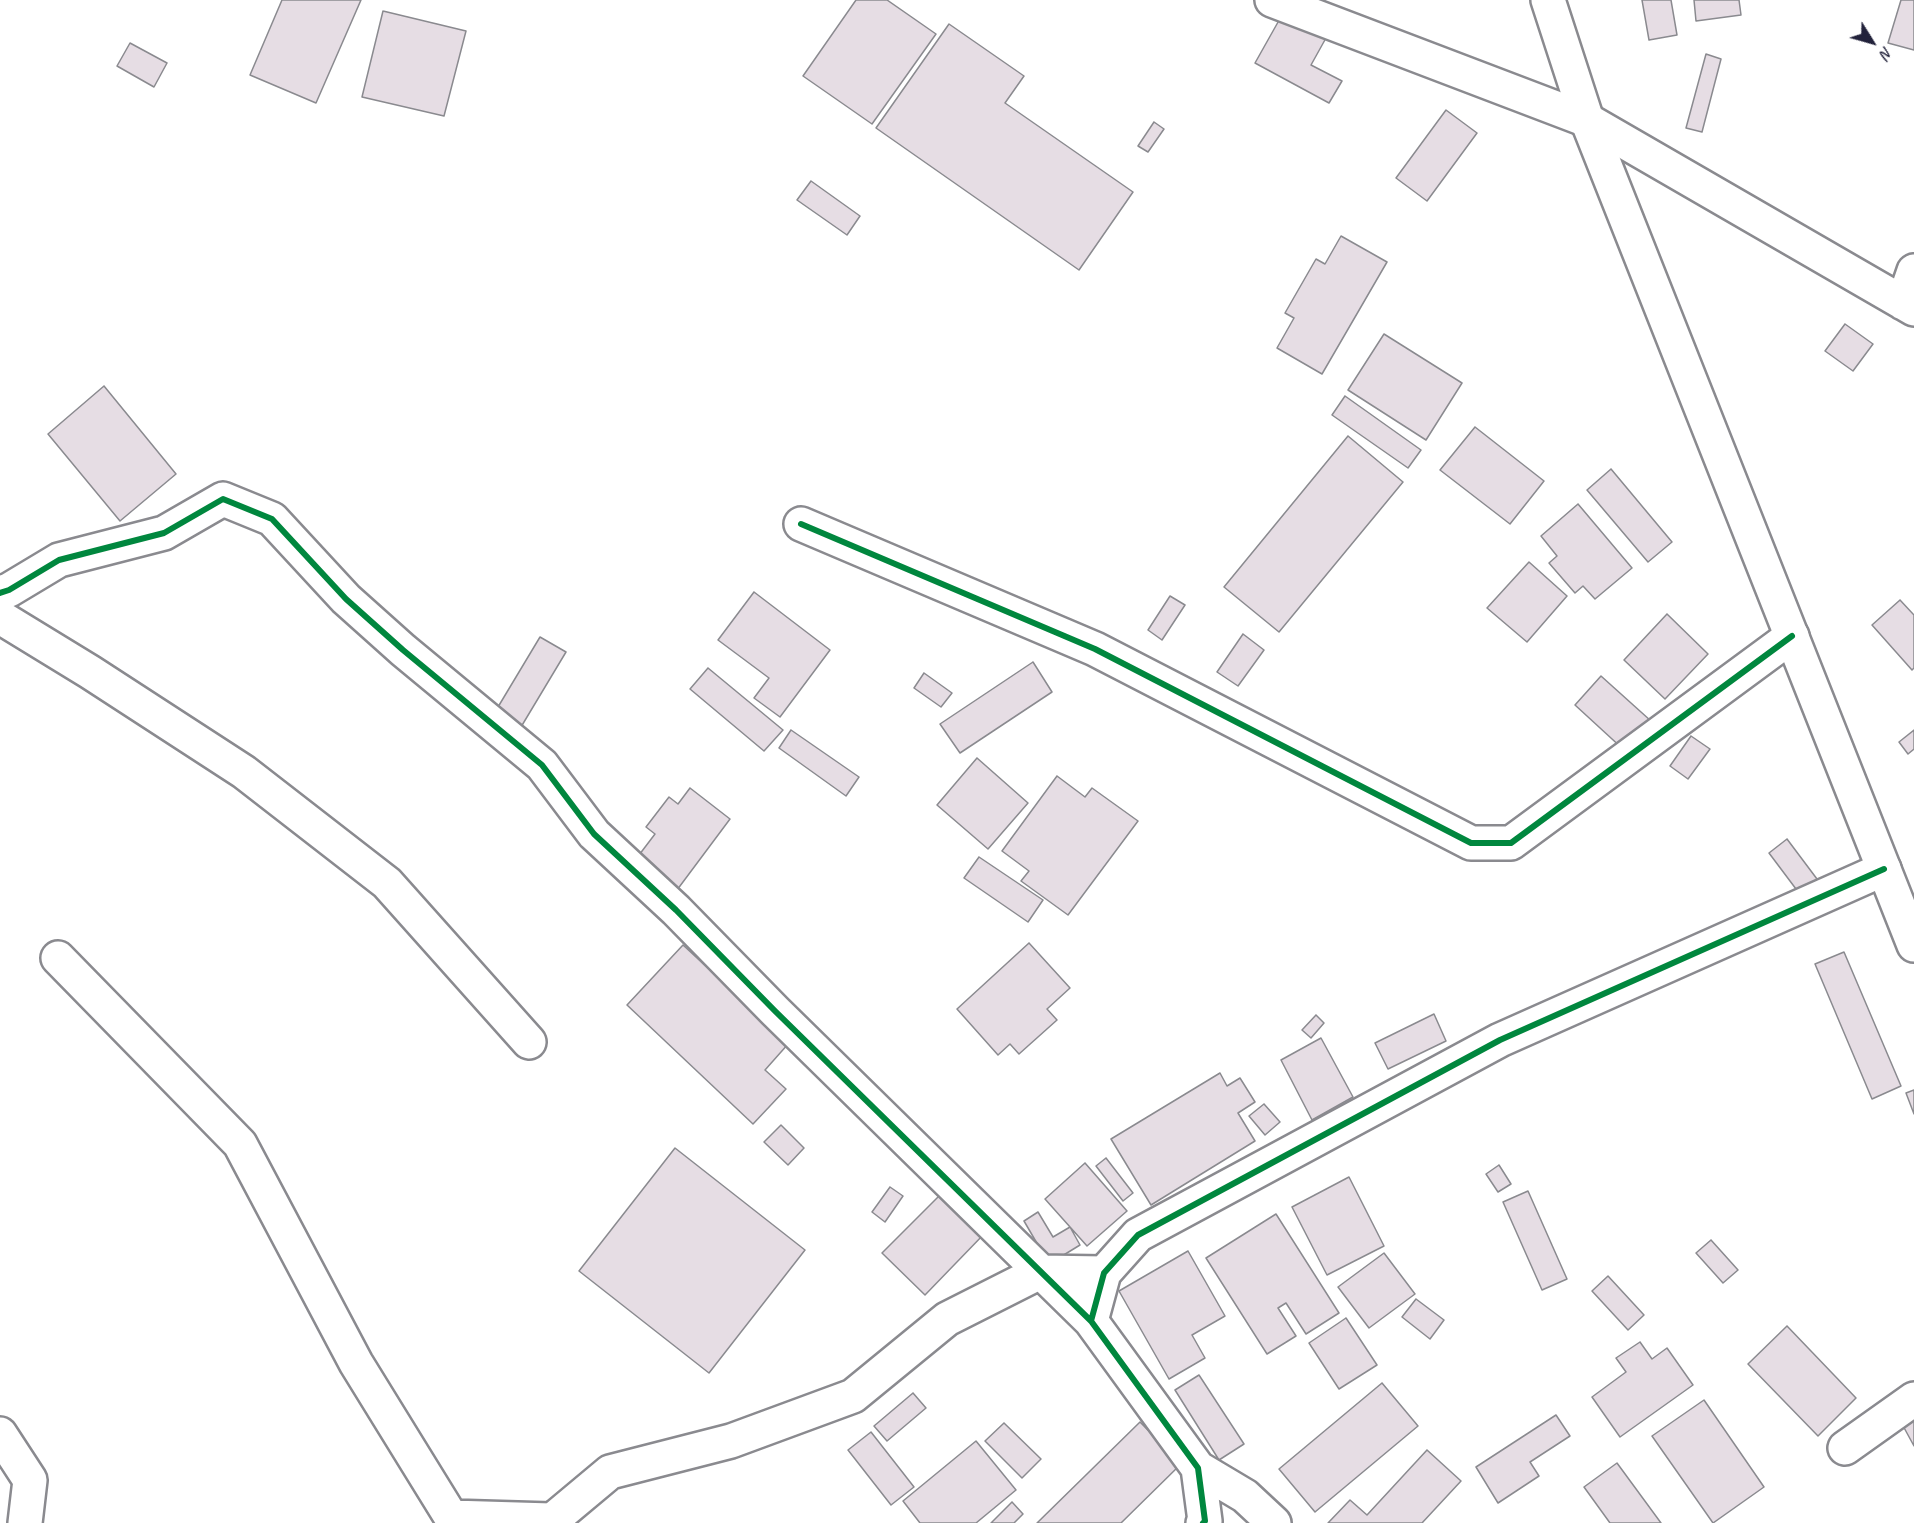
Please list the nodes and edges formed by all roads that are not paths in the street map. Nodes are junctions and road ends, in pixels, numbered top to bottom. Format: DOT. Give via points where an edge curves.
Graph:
graph roads {
  1 [pos="1272,0"];
  2 [pos="1548,0"];
  3 [pos="1587,120"];
  4 [pos="1914,271"];
  5 [pos="1909,306"];
  6 [pos="801,524"];
  7 [pos="0,593"];
  8 [pos="0,617"];
  9 [pos="1792,636"];
  10 [pos="1884,869"];
  11 [pos="1914,945"];
  12 [pos="58,958"];
  13 [pos="530,1042"];
  14 [pos="1040,1272"];
  15 [pos="1104,1274"];
  16 [pos="1091,1321"];
  17 [pos="1914,1399"];
  18 [pos="0,1434"];
  19 [pos="1845,1448"];
  20 [pos="1198,1468"];
  21 [pos="550,1521"];
  22 [pos="25,1523"];
  23 [pos="1203,1523"];
  24 [pos="1274,1523"];
  1 -- 3 [label="street"];
  2 -- 3 [label="street"];
  3 -- 5 [label="street"];
  3 -- 9 [label="street"];
  4 -- 5 [label="street"];
  6 -- 9 [label="street" via="1095,649 1471,843 1511,843"];
  7 -- 14 [label="street" via="59,560 164,533 223,499 273,519 346,599 542,765 594,834 676,910"];
  8 -- 13 [label="street" via="244,772 387,883"];
  9 -- 10 [label="street"];
  10 -- 11 [label="street"];
  10 -- 15 [label="street" via="1500,1040 1138,1235"];
  12 -- 21 [label="street" via="240,1144 356,1363 451,1517"];
  14 -- 15 [label="street"];
  14 -- 16 [label="street"];
  14 -- 21 [label="street" via="947,1319 853,1396 731,1441 610,1472"];
  15 -- 16 [label="street"];
  16 -- 20 [label="street"];
  17 -- 19 [label="street"];
  18 -- 22 [label="street" via="30,1480"];
  20 -- 23 [label="street"];
  20 -- 24 [label="street" via="1245,1496"];
}
